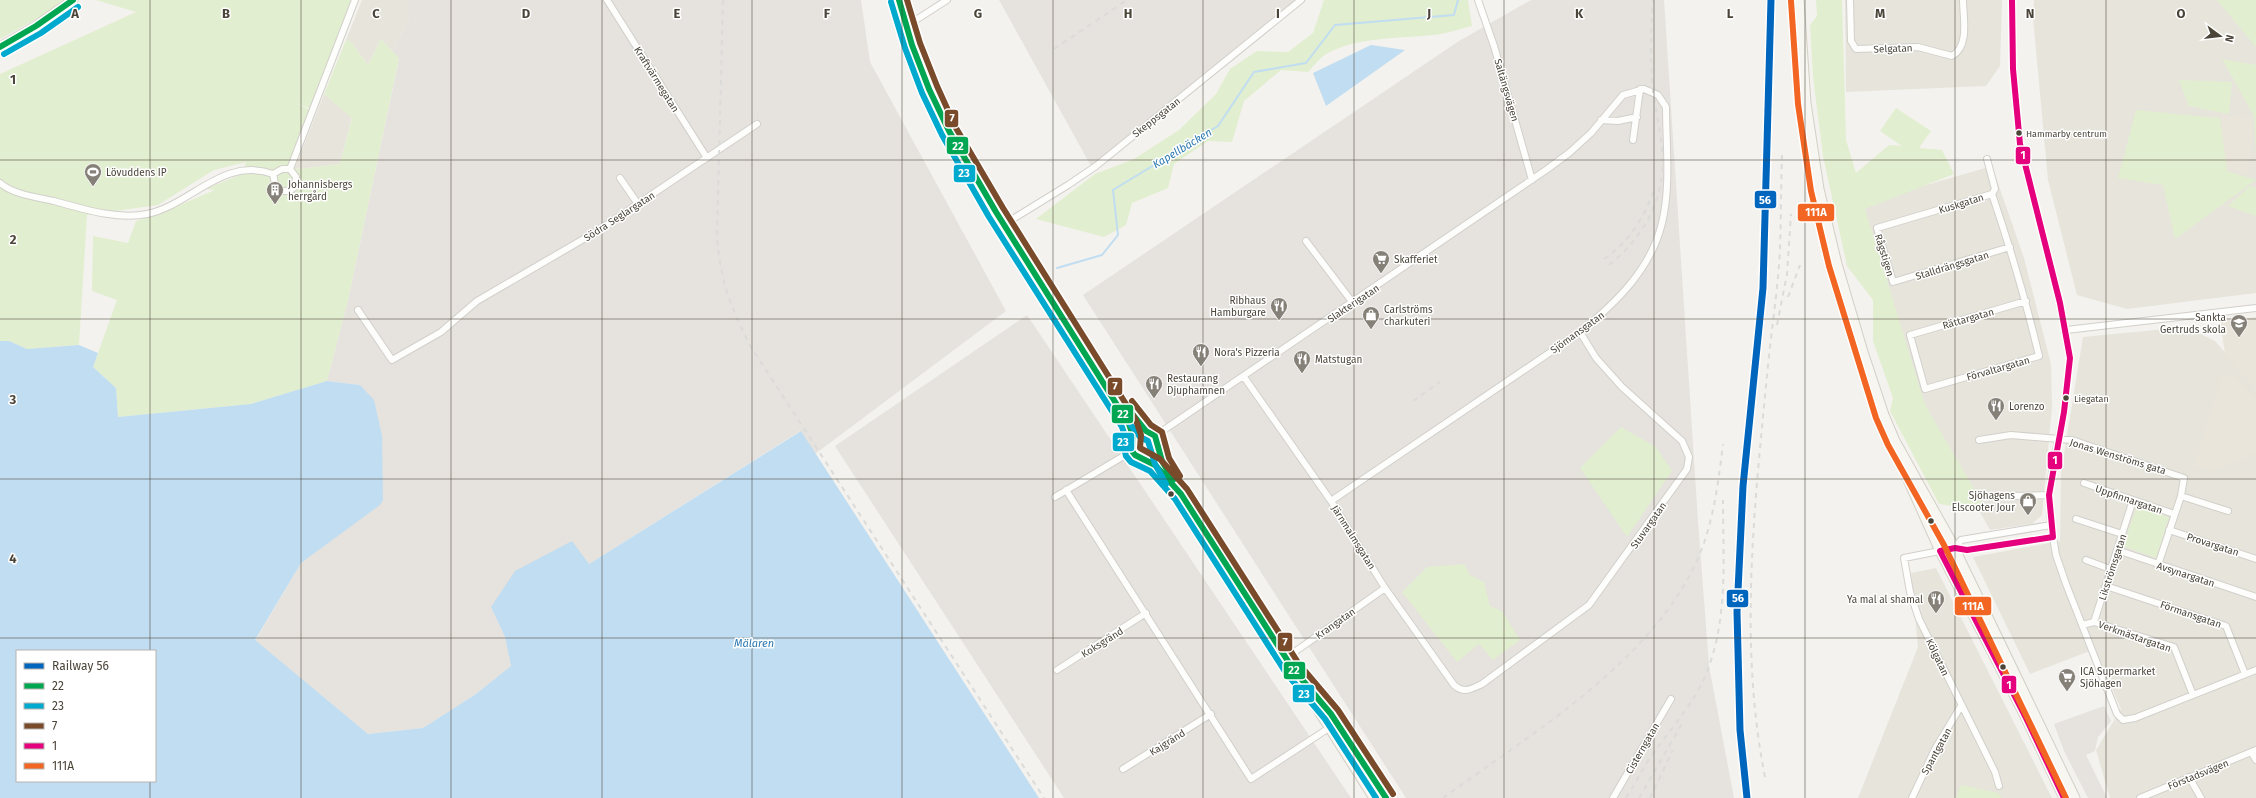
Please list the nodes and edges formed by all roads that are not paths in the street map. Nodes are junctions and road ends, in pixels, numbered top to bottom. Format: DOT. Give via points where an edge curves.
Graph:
graph roads {
  1 [pos="73,0"];
  2 [pos="355,0"];
  3 [pos="607,0"];
  4 [pos="899,0"];
  5 [pos="947,0"];
  6 [pos="1301,0"];
  7 [pos="1478,0"];
  8 [pos="1799,0"];
  9 [pos="1850,0"];
  10 [pos="1963,0"];
  11 [pos="2012,0"];
  12 [pos="905,27"];
  13 [pos="0,47"];
  14 [pos="1640,89"];
  15 [pos="1637,117"];
  16 [pos="1601,120"];
  17 [pos="757,124"];
  18 [pos="1633,140"];
  19 [pos="706,158"];
  20 [pos="1987,159"];
  21 [pos="290,169"];
  22 [pos="272,174"];
  23 [pos="620,178"];
  24 [pos="1532,180"];
  25 [pos="0,183"];
  26 [pos="1992,194"];
  27 [pos="638,204"];
  28 [pos="1003,225"];
  29 [pos="1877,228"];
  30 [pos="1306,241"];
  31 [pos="2010,247"];
  32 [pos="1893,282"];
  33 [pos="2026,301"];
  34 [pos="1353,303"];
  35 [pos="2256,308"];
  36 [pos="358,310"];
  37 [pos="2066,330"];
  38 [pos="1580,332"];
  39 [pos="1080,344"];
  40 [pos="1244,377"];
  41 [pos="1925,389"];
  42 [pos="1146,431"];
  43 [pos="1133,436"];
  44 [pos="1155,436"];
  45 [pos="2059,439"];
  46 [pos="1979,440"];
  47 [pos="1895,441"];
  48 [pos="1158,448"];
  49 [pos="1132,451"];
  50 [pos="1144,458"];
  51 [pos="2084,483"];
  52 [pos="1066,490"];
  53 [pos="1181,494"];
  54 [pos="2049,495"];
  55 [pos="2011,496"];
  56 [pos="2181,496"];
  57 [pos="1054,497"];
  58 [pos="2133,500"];
  59 [pos="1331,501"];
  60 [pos="2228,511"];
  61 [pos="2174,514"];
  62 [pos="2076,519"];
  63 [pos="2051,525"];
  64 [pos="2170,530"];
  65 [pos="2122,534"];
  66 [pos="2053,537"];
  67 [pos="1955,548"];
  68 [pos="2117,550"];
  69 [pos="1940,552"];
  70 [pos="2256,558"];
  71 [pos="2086,560"];
  72 [pos="2158,565"];
  73 [pos="2110,569"];
  74 [pos="2106,586"];
  75 [pos="1385,588"];
  76 [pos="2256,597"];
  77 [pos="1146,613"];
  78 [pos="2094,622"];
  79 [pos="2082,625"];
  80 [pos="1286,658"];
  81 [pos="1057,670"];
  82 [pos="2256,670"];
  83 [pos="2245,674"];
  84 [pos="1467,690"];
  85 [pos="2193,695"];
  86 [pos="1670,699"];
  87 [pos="1961,706"];
  88 [pos="1211,714"];
  89 [pos="1332,726"];
  90 [pos="2253,751"];
  91 [pos="2256,760"];
  92 [pos="1123,769"];
  93 [pos="2189,777"];
  94 [pos="1998,786"];
  95 [pos="1374,798"];
  96 [pos="1386,798"];
  97 [pos="1613,798"];
  98 [pos="1912,798"];
  99 [pos="2064,798"];
  100 [pos="2075,798"];
  101 [pos="2140,798"];
  102 [pos="2201,798"];
  1 -- 13 [label="main road"];
  2 -- 21 [label="street"];
  3 -- 19 [label="street, Kraftvärmegatan"];
  4 -- 12 [label="main road"];
  5 -- 12 [label="street"];
  6 -- 28 [label="street, Skeppsgatan" via="1096,166"];
  7 -- 24 [label="street, Saltängsvägen" via="1494,46"];
  8 -- 47 [label="main road" via="1806,103 1822,203 1862,352"];
  9 -- 10 [label="street, Selgatan" via="1851,40 1852,46 1858,50 1918,47 1952,56 1963,42"];
  11 -- 37 [label="street" via="2012,69 2020,144"];
  12 -- 28 [label="main road" via="961,157"];
  14 -- 15 [label="street"];
  14 -- 16 [label="street, Slakterigatan" via="1623,95"];
  14 -- 38 [label="street, Sjömansgatan" via="1658,95 1666,107 1662,222 1645,264 1613,304"];
  15 -- 16 [label="street"];
  15 -- 18 [label="street"];
  16 -- 24 [label="street, Slakterigatan" via="1569,153"];
  17 -- 19 [label="street, Södra Seglargatan"];
  19 -- 27 [label="street, Södra Seglargatan"];
  20 -- 26 [label="street" via="1995,189"];
  21 -- 22 [label="street" via="282,169"];
  21 -- 22 [label="street" via="296,180 295,187 289,192 276,188"];
  22 -- 25 [label="street" via="252,169 238,171 216,179 159,210 137,215 79,208 12,190"];
  23 -- 27 [label="street"];
  24 -- 34 [label="street, Slakterigatan"];
  26 -- 29 [label="street, Kuskgatan"];
  26 -- 31 [label="street, Kuskgatan"];
  27 -- 36 [label="street, Södra Seglargatan" via="591,235 477,301 441,332 392,360"];
  28 -- 39 [label="main road"];
  29 -- 32 [label="street, Rågstigen"];
  30 -- 34 [label="street"];
  31 -- 32 [label="street, Stalldrängsgatan"];
  31 -- 33 [label="street, Kuskgatan"];
  33 -- 41 [label="street, Förvaltargatan" via="2039,356"];
  33 -- 41 [label="street, Rättargatan" via="1910,335"];
  34 -- 40 [label="street, Slakterigatan"];
  35 -- 37 [label="street"];
  37 -- 45 [label="street" via="2070,358"];
  38 -- 59 [label="street, Sjömansgatan"];
  38 -- 84 [label="street, Stuvargatan" via="1596,358 1622,387 1682,441 1689,458 1687,469 1589,605 1482,684"];
  39 -- 42 [label="main road"];
  39 -- 43 [label="main road" via="1129,424"];
  40 -- 44 [label="street, Slakterigatan"];
  40 -- 59 [label="street, Järnmalmsgatan"];
  42 -- 43 [label="main road"];
  42 -- 44 [label="main road"];
  43 -- 49 [label="main road"];
  44 -- 48 [label="main road"];
  45 -- 46 [label="street, Jonas Wenströms gata" via="2011,435"];
  45 -- 54 [label="street"];
  45 -- 56 [label="street, Jonas Wenströms gata" via="2082,443 2184,478"];
  47 -- 67 [label="main road" via="1913,469"];
  47 -- 69 [label="main road" via="1905,473"];
  48 -- 50 [label="main road" via="1152,455"];
  48 -- 53 [label="main road" via="1162,461"];
  49 -- 50 [label="main road"];
  49 -- 52 [label="street"];
  50 -- 53 [label="main road" via="1155,465"];
  51 -- 58 [label="street, Uppfinnargatan"];
  52 -- 57 [label="street"];
  52 -- 77 [label="street"];
  53 -- 80 [label="main road"];
  54 -- 55 [label="street"];
  54 -- 63 [label="street"];
  56 -- 60 [label="street"];
  56 -- 61 [label="street"];
  58 -- 61 [label="street, Uppfinnargatan"];
  58 -- 65 [label="street, Likströmsgatan"];
  59 -- 75 [label="street, Järnmalmsgatan"];
  61 -- 64 [label="street"];
  62 -- 65 [label="street"];
  63 -- 66 [label="street"];
  63 -- 67 [label="street" via="1961,540"];
  64 -- 70 [label="street, Provargatan"];
  64 -- 72 [label="street"];
  65 -- 68 [label="street, Likströmsgatan"];
  66 -- 67 [label="street" via="1967,550"];
  66 -- 79 [label="street" via="2059,562"];
  67 -- 69 [label="street"];
  67 -- 100 [label="main road"];
  68 -- 72 [label="street, Avsynargatan"];
  68 -- 73 [label="street, Likströmsgatan"];
  69 -- 87 [label="street, Kölgatan" via="1904,558 1910,592 1919,619"];
  69 -- 99 [label="main road" via="2026,718"];
  71 -- 73 [label="street"];
  72 -- 76 [label="street, Avsynargatan"];
  73 -- 74 [label="street, Likströmsgatan"];
  74 -- 78 [label="street, Likströmsgatan"];
  74 -- 83 [label="street, Förmansgatan" via="2226,626"];
  75 -- 80 [label="street, Krangatan"];
  75 -- 84 [label="street, Järnmalmsgatan" via="1454,685 1459,690"];
  77 -- 81 [label="street, Koksgränd"];
  77 -- 88 [label="street"];
  78 -- 79 [label="street"];
  78 -- 85 [label="street, Verkmästargatan" via="2174,647"];
  79 -- 85 [label="street" via="2120,718 2129,720"];
  80 -- 89 [label="main road" via="1308,684"];
  82 -- 83 [label="street"];
  83 -- 85 [label="street"];
  86 -- 97 [label="street, Cisterngatan"];
  87 -- 94 [label="street, Kölgatan" via="1995,772"];
  87 -- 98 [label="street, Spantgatan" via="1932,755"];
  88 -- 89 [label="street" via="1252,779"];
  88 -- 92 [label="street, Kajgränd"];
  89 -- 95 [label="main road"];
  89 -- 96 [label="main road"];
  90 -- 91 [label="street"];
  90 -- 93 [label="street, Förstadsvägen"];
  93 -- 101 [label="street, Förstadsvägen"];
  93 -- 102 [label="street"];
}
